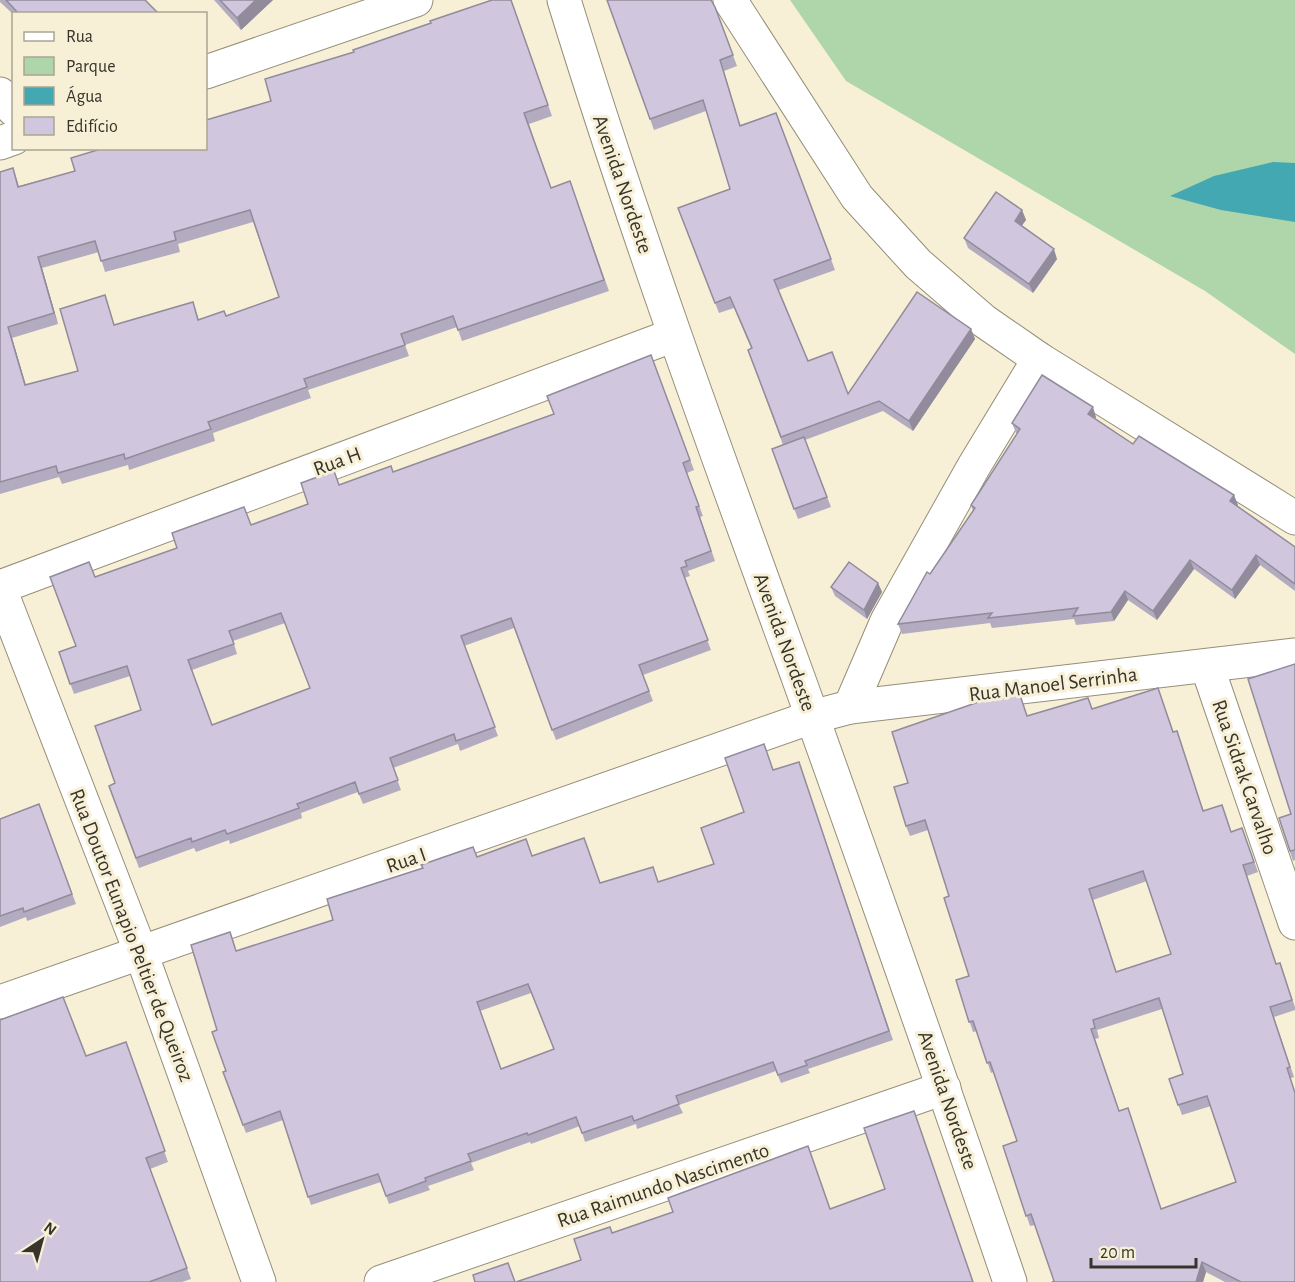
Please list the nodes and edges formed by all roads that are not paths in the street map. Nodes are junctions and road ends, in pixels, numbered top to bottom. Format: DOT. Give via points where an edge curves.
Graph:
graph roads {
  1 [pos="416,0"];
  2 [pos="564,0"];
  3 [pos="730,0"];
  4 [pos="207,72"];
  5 [pos="0,94"];
  6 [pos="12,108"];
  7 [pos="674,335"];
  8 [pos="1039,359"];
  9 [pos="1295,518"];
  10 [pos="0,588"];
  11 [pos="1295,655"];
  12 [pos="1207,666"];
  13 [pos="850,707"];
  14 [pos="812,717"];
  15 [pos="1295,923"];
  16 [pos="141,953"];
  17 [pos="0,1002"];
  18 [pos="944,1088"];
  19 [pos="259,1282"];
  20 [pos="381,1282"];
  21 [pos="1010,1282"];
  1 -- 4 [label="street"];
  2 -- 7 [label="street, Avenida Nordeste" via="605,135"];
  3 -- 8 [label="street" via="857,197 918,264 984,321"];
  5 -- 6 [label="street"];
  7 -- 10 [label="street, Rua H"];
  7 -- 14 [label="street, Avenida Nordeste"];
  8 -- 9 [label="street"];
  8 -- 13 [label="street" via="887,621"];
  10 -- 16 [label="street, Rua Doutor Eunapio Peltier de Queiroz"];
  11 -- 12 [label="street, Rua Manoel Serrinha"];
  12 -- 13 [label="street, Rua Manoel Serrinha"];
  12 -- 15 [label="street, Rua Sidrak Carvalho"];
  13 -- 14 [label="street, Rua Manoel Serrinha"];
  14 -- 16 [label="street, Rua I"];
  14 -- 18 [label="street, Avenida Nordeste"];
  16 -- 17 [label="street, Rua I"];
  16 -- 19 [label="street, Rua Doutor Eunapio Peltier de Queiroz"];
  18 -- 20 [label="street, Rua Raimundo Nascimento"];
  18 -- 21 [label="street, Avenida Nordeste"];
}
